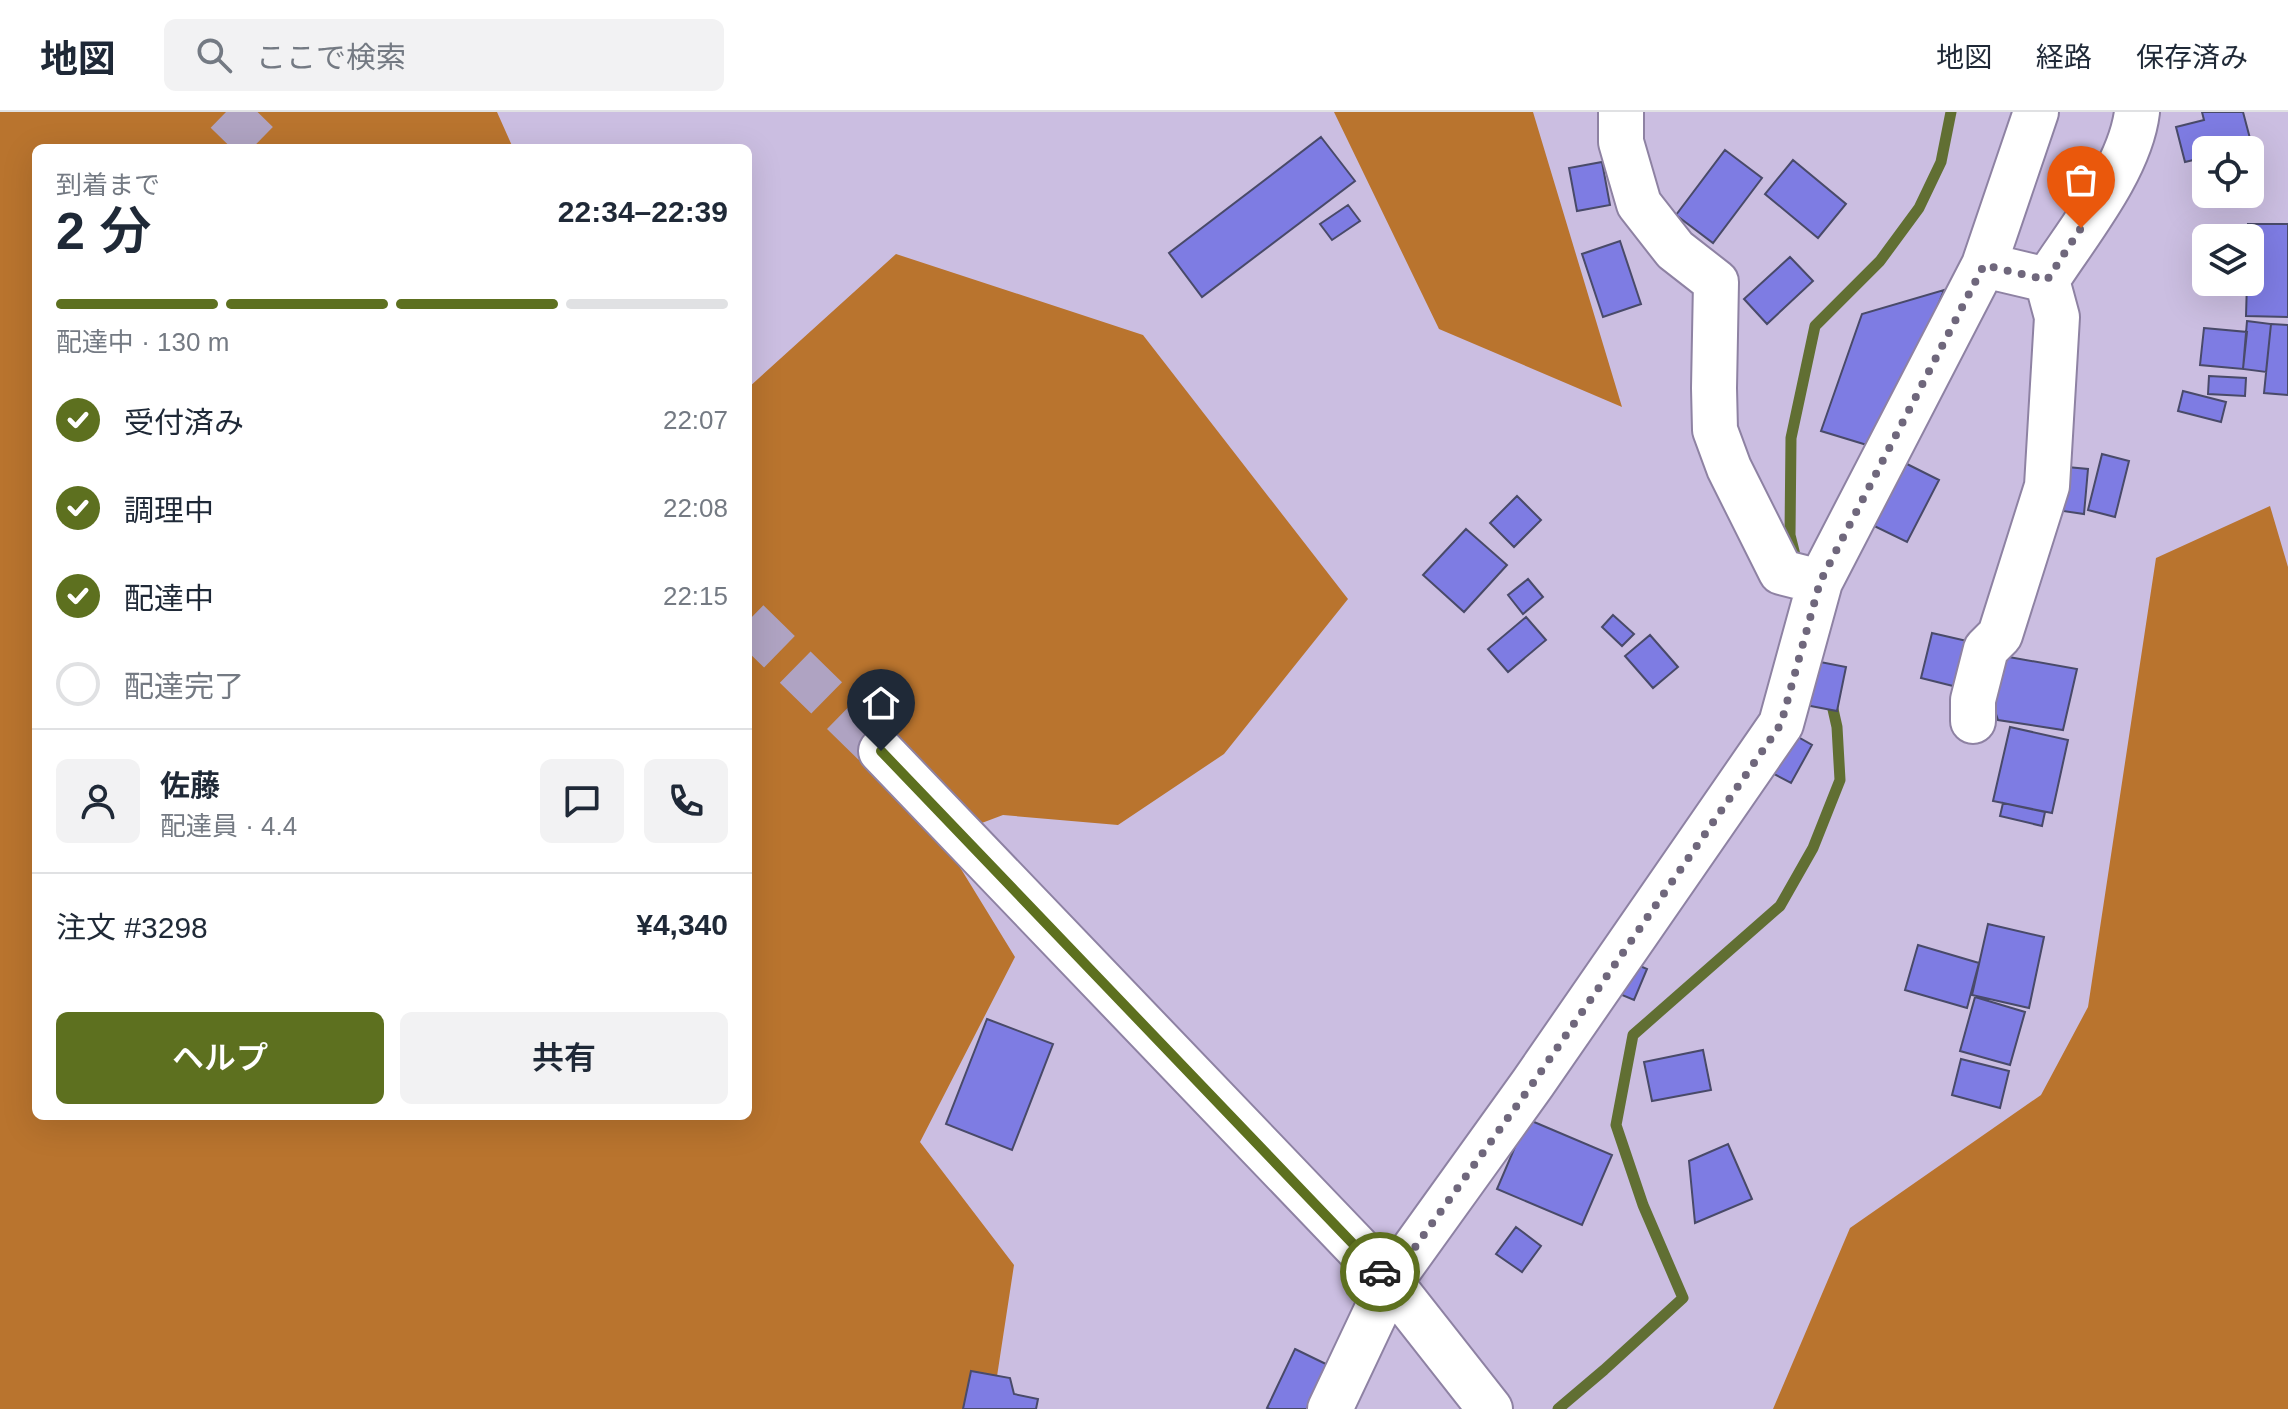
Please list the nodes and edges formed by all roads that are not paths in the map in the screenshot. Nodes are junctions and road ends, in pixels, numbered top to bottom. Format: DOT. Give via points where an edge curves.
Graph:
graph roads {
  1 [pos="1621,112"];
  2 [pos="2036,112"];
  3 [pos="2137,112"];
  4 [pos="1984,265"];
  5 [pos="2047,280"];
  6 [pos="1820,582"];
  7 [pos="1973,721"];
  8 [pos="881,751"];
  9 [pos="1390,1282"];
  10 [pos="1330,1409"];
  11 [pos="1490,1409"];
  1 -- 6 [label="street" via="1621,142 1639,204 1675,250 1716,282 1715,430 1729,468 1781,572"];
  2 -- 4 [label="street"];
  3 -- 5 [label="street" via="2115,177"];
  4 -- 5 [label="street"];
  4 -- 6 [label="street"];
  5 -- 7 [label="street" via="2057,317 2047,486 2000,635 1986,649"];
  6 -- 9 [label="street" via="1781,724"];
  8 -- 9 [label="street"];
  9 -- 10 [label="street"];
  9 -- 11 [label="street"];
}
